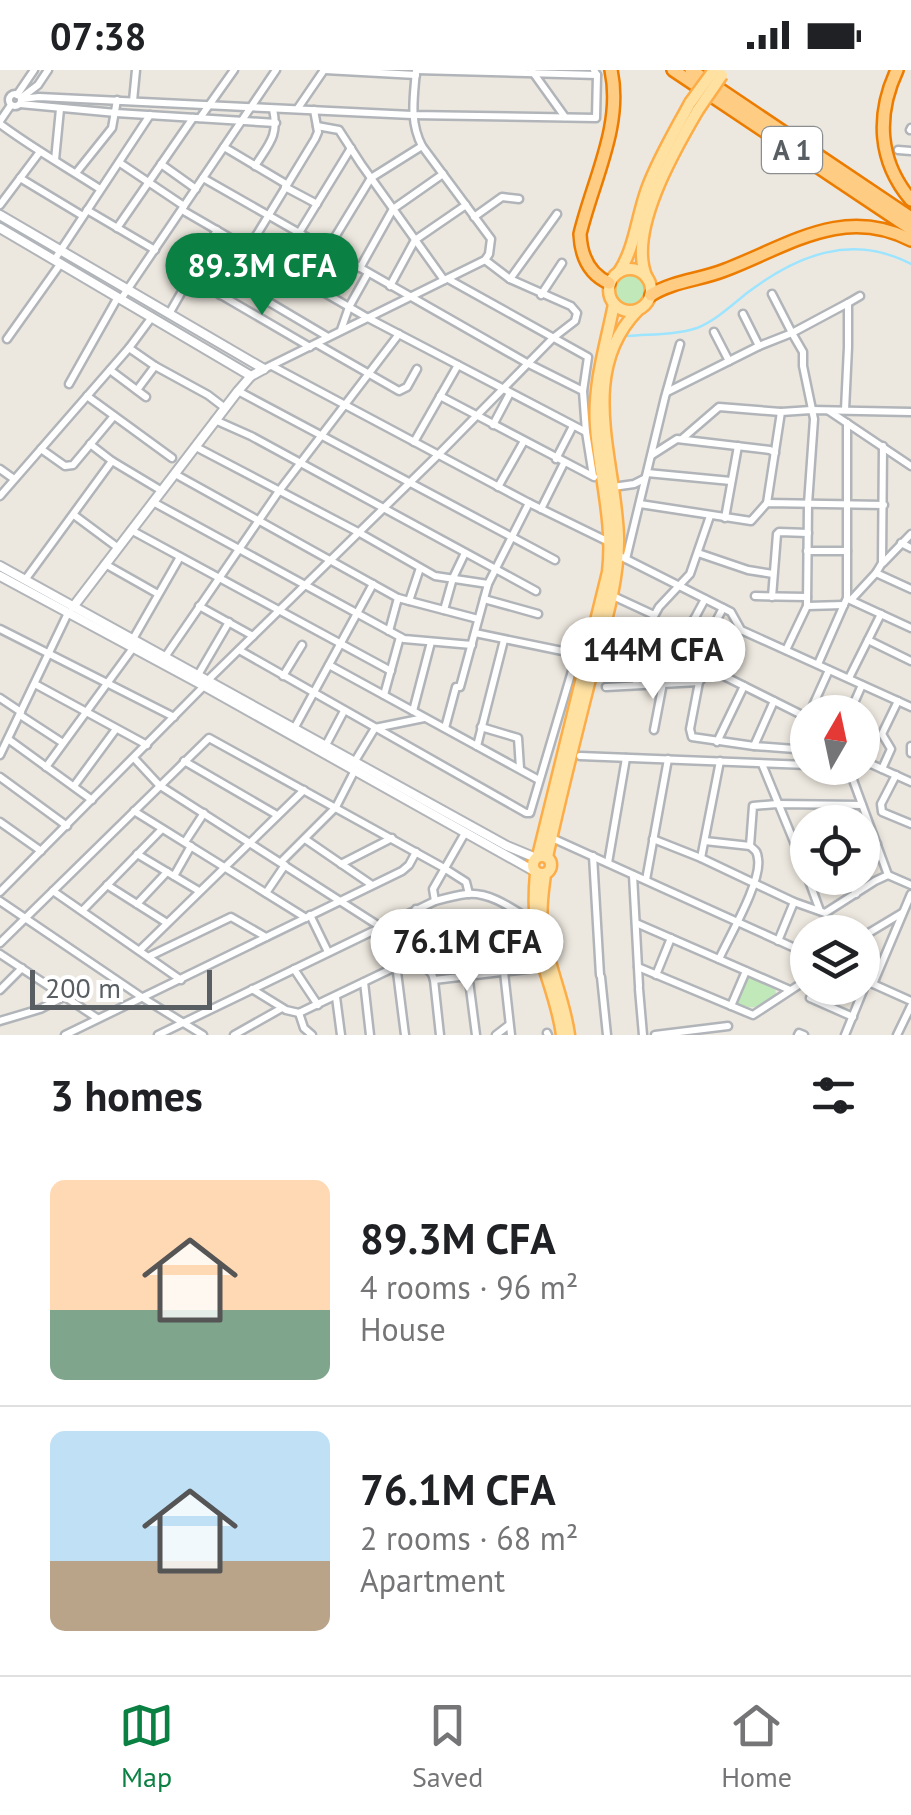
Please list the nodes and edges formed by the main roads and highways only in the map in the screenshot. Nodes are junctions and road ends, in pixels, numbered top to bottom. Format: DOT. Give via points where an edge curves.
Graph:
graph roads {
  1 [pos="611,70"];
  2 [pos="672,70"];
  3 [pos="691,70"];
  4 [pos="897,70"];
  5 [pos="720,72"];
  6 [pos="694,106"];
  7 [pos="911,200"];
  8 [pos="911,218"];
  9 [pos="911,229"];
  10 [pos="911,240"];
  11 [pos="619,272"];
  12 [pos="647,278"];
  13 [pos="610,284"];
  14 [pos="650,295"];
  15 [pos="614,304"];
  16 [pos="638,310"];
  17 [pos="608,485"];
  18 [pos="540,857"];
  19 [pos="538,873"];
  20 [pos="566,1035"];
  1 -- 13 [label="highway" via="611,130 580,234 586,262"];
  2 -- 9 [label="highway, A 1"];
  3 -- 8 [label="highway, A 1"];
  4 -- 7 [label="highway" via="884,105 883,140 893,175"];
  5 -- 6 [label="main road, bridge"];
  6 -- 11 [label="main road" via="655,169"];
  6 -- 12 [label="main road" via="655,195 641,251"];
  10 -- 14 [label="highway" via="875,226 834,228"];
  11 -- 12 [label="main road" via="637,270"];
  11 -- 13 [label="main road"];
  12 -- 14 [label="main road"];
  13 -- 15 [label="main road"];
  14 -- 16 [label="main road"];
  15 -- 16 [label="main road"];
  15 -- 17 [label="main road" via="596,394 596,434"];
  16 -- 17 [label="main road" via="615,341 604,393"];
  17 -- 18 [label="main road" via="606,579"];
  17 -- 18 [label="main road" via="622,557 551,837"];
  18 -- 19 [label="main road" via="532,864"];
  18 -- 19 [label="main road" via="551,866"];
  19 -- 20 [label="main road" via="542,927"];
  19 -- 20 [label="main road" via="535,928"];
}
